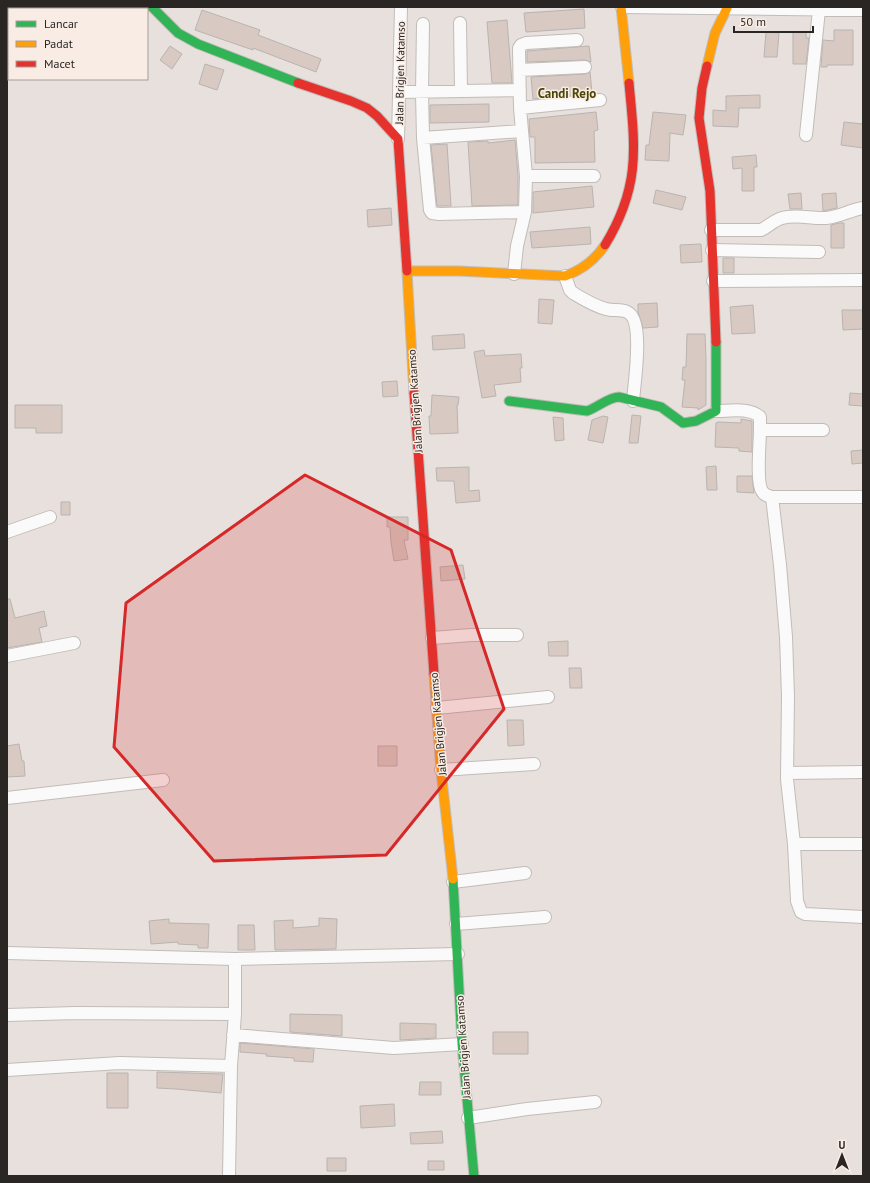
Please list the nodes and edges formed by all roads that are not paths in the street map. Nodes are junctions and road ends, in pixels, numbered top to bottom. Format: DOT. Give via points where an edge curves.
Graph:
graph roads {
  1 [pos="152,7"];
  2 [pos="401,7"];
  3 [pos="622,7"];
  4 [pos="727,8"];
  5 [pos="772,8"];
  6 [pos="819,10"];
  7 [pos="863,10"];
  8 [pos="460,22"];
  9 [pos="423,24"];
  10 [pos="578,40"];
  11 [pos="585,67"];
  12 [pos="520,70"];
  13 [pos="520,90"];
  14 [pos="461,91"];
  15 [pos="399,92"];
  16 [pos="422,92"];
  17 [pos="600,100"];
  18 [pos="520,108"];
  19 [pos="522,131"];
  20 [pos="806,136"];
  21 [pos="423,138"];
  22 [pos="398,139"];
  23 [pos="526,176"];
  24 [pos="594,176"];
  25 [pos="863,208"];
  26 [pos="525,212"];
  27 [pos="711,230"];
  28 [pos="712,250"];
  29 [pos="819,252"];
  30 [pos="407,271"];
  31 [pos="514,274"];
  32 [pos="565,276"];
  33 [pos="863,280"];
  34 [pos="713,281"];
  35 [pos="509,401"];
  36 [pos="633,401"];
  37 [pos="716,411"];
  38 [pos="760,430"];
  39 [pos="823,430"];
  40 [pos="772,497"];
  41 [pos="863,497"];
  42 [pos="50,517"];
  43 [pos="7,532"];
  44 [pos="517,635"];
  45 [pos="432,638"];
  46 [pos="74,644"];
  47 [pos="7,656"];
  48 [pos="548,698"];
  49 [pos="436,708"];
  50 [pos="534,764"];
  51 [pos="442,770"];
  52 [pos="863,772"];
  53 [pos="787,773"];
  54 [pos="163,780"];
  55 [pos="7,798"];
  56 [pos="794,844"];
  57 [pos="863,844"];
  58 [pos="525,873"];
  59 [pos="453,882"];
  60 [pos="545,916"];
  61 [pos="863,917"];
  62 [pos="456,924"];
  63 [pos="7,953"];
  64 [pos="458,954"];
  65 [pos="235,959"];
  66 [pos="235,1014"];
  67 [pos="7,1015"];
  68 [pos="233,1035"];
  69 [pos="462,1044"];
  70 [pos="231,1066"];
  71 [pos="7,1070"];
  72 [pos="596,1102"];
  73 [pos="468,1118"];
  74 [pos="229,1176"];
  75 [pos="474,1176"];
  1 -- 22 [label="main road" via="178,33 198,44 367,108 378,116"];
  2 -- 15 [label="street, Jalan Brigjen Katamso"];
  3 -- 4 [label="street"];
  3 -- 32 [label="main road" via="634,132 633,172 628,195 601,252 582,269"];
  4 -- 5 [label="street"];
  4 -- 27 [label="main road" via="715,33 700,106 710,191"];
  5 -- 6 [label="street"];
  6 -- 7 [label="street"];
  6 -- 20 [label="street"];
  8 -- 14 [label="street"];
  9 -- 16 [label="street"];
  10 -- 12 [label="street" via="521,45"];
  11 -- 12 [label="street"];
  12 -- 13 [label="street"];
  13 -- 14 [label="street"];
  13 -- 18 [label="street"];
  14 -- 16 [label="street"];
  15 -- 16 [label="street"];
  15 -- 22 [label="street, Jalan Brigjen Katamso"];
  16 -- 21 [label="street"];
  17 -- 18 [label="street"];
  18 -- 19 [label="street"];
  19 -- 21 [label="street"];
  19 -- 23 [label="street"];
  21 -- 26 [label="street" via="432,213"];
  22 -- 30 [label="main road, Jalan Brigjen Katamso"];
  23 -- 24 [label="street"];
  23 -- 26 [label="street"];
  25 -- 27 [label="street" via="828,218 781,218 761,230"];
  26 -- 31 [label="street"];
  27 -- 28 [label="main road"];
  28 -- 29 [label="street"];
  28 -- 34 [label="main road"];
  30 -- 31 [label="main road"];
  30 -- 45 [label="main road, Jalan Brigjen Katamso"];
  31 -- 32 [label="main road"];
  32 -- 36 [label="street" via="573,293 595,305 628,312 633,316 638,336"];
  33 -- 34 [label="street"];
  34 -- 37 [label="main road" via="717,358"];
  35 -- 36 [label="main road" via="587,411 613,397"];
  36 -- 37 [label="main road" via="661,407 683,423 697,422"];
  37 -- 38 [label="street" via="756,413 760,417"];
  38 -- 39 [label="street"];
  38 -- 40 [label="street" via="760,488"];
  40 -- 41 [label="street"];
  40 -- 53 [label="street" via="786,637"];
  42 -- 43 [label="street"];
  44 -- 45 [label="street"];
  45 -- 49 [label="main road, Jalan Brigjen Katamso"];
  46 -- 47 [label="street"];
  48 -- 49 [label="street"];
  49 -- 51 [label="main road, Jalan Brigjen Katamso"];
  50 -- 51 [label="street"];
  51 -- 59 [label="main road, Jalan Brigjen Katamso"];
  52 -- 53 [label="street"];
  53 -- 56 [label="street"];
  54 -- 55 [label="street"];
  56 -- 57 [label="street"];
  56 -- 61 [label="street" via="796,901 801,912"];
  58 -- 59 [label="street"];
  59 -- 62 [label="main road, Jalan Brigjen Katamso"];
  60 -- 62 [label="street"];
  62 -- 64 [label="main road, Jalan Brigjen Katamso"];
  63 -- 65 [label="street"];
  64 -- 65 [label="street"];
  64 -- 69 [label="main road, Jalan Brigjen Katamso"];
  65 -- 66 [label="street"];
  66 -- 67 [label="street"];
  66 -- 68 [label="street"];
  68 -- 69 [label="street" via="394,1048"];
  68 -- 70 [label="street"];
  69 -- 73 [label="main road, Jalan Brigjen Katamso"];
  70 -- 71 [label="street" via="120,1064"];
  70 -- 74 [label="street"];
  72 -- 73 [label="street"];
  73 -- 75 [label="main road, Jalan Brigjen Katamso"];
}
